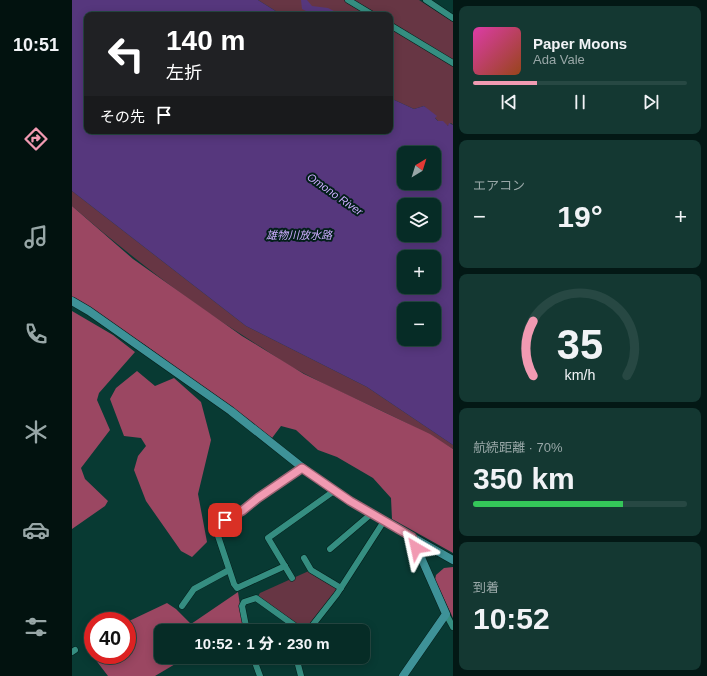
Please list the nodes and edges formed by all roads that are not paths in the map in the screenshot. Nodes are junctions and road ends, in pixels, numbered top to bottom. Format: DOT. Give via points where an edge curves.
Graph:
graph roads {
  1 [pos="348,0"];
  2 [pos="426,0"];
  3 [pos="367,12"];
  4 [pos="453,18"];
  5 [pos="393,27"];
  6 [pos="453,62"];
  7 [pos="72,301"];
  8 [pos="302,468"];
  9 [pos="334,490"];
  10 [pos="371,514"];
  11 [pos="384,522"];
  12 [pos="412,537"];
  13 [pos="330,549"];
  14 [pos="304,558"];
  15 [pos="453,560"];
  16 [pos="284,566"];
  17 [pos="229,570"];
  18 [pos="292,578"];
  19 [pos="341,588"];
  20 [pos="182,606"];
  21 [pos="446,614"];
  22 [pos="246,624"];
  23 [pos="292,624"];
  24 [pos="313,624"];
  25 [pos="453,627"];
  26 [pos="256,664"];
  27 [pos="298,664"];
  28 [pos="260,676"];
  29 [pos="302,676"];
  30 [pos="403,676"];
  1 -- 3 [label="street"];
  2 -- 4 [label="street"];
  5 -- 6 [label="street"];
  7 -- 8 [label="street" via="90,311 231,411"];
  8 -- 9 [label="street"];
  8 -- 17 [label="street" via="242,511 217,525 216,530"];
  9 -- 10 [label="street"];
  9 -- 16 [label="street" via="268,538"];
  10 -- 11 [label="street"];
  10 -- 13 [label="street"];
  11 -- 12 [label="street"];
  11 -- 19 [label="street"];
  12 -- 15 [label="street"];
  12 -- 21 [label="street"];
  14 -- 19 [label="street" via="311,570"];
  16 -- 17 [label="street" via="237,588"];
  16 -- 18 [label="street"];
  17 -- 20 [label="street" via="194,589"];
  19 -- 24 [label="street"];
  21 -- 25 [label="street"];
  21 -- 30 [label="street"];
  22 -- 23 [label="street" via="242,606 244,602 256,598"];
  26 -- 28 [label="street"];
  27 -- 29 [label="street"];
}
